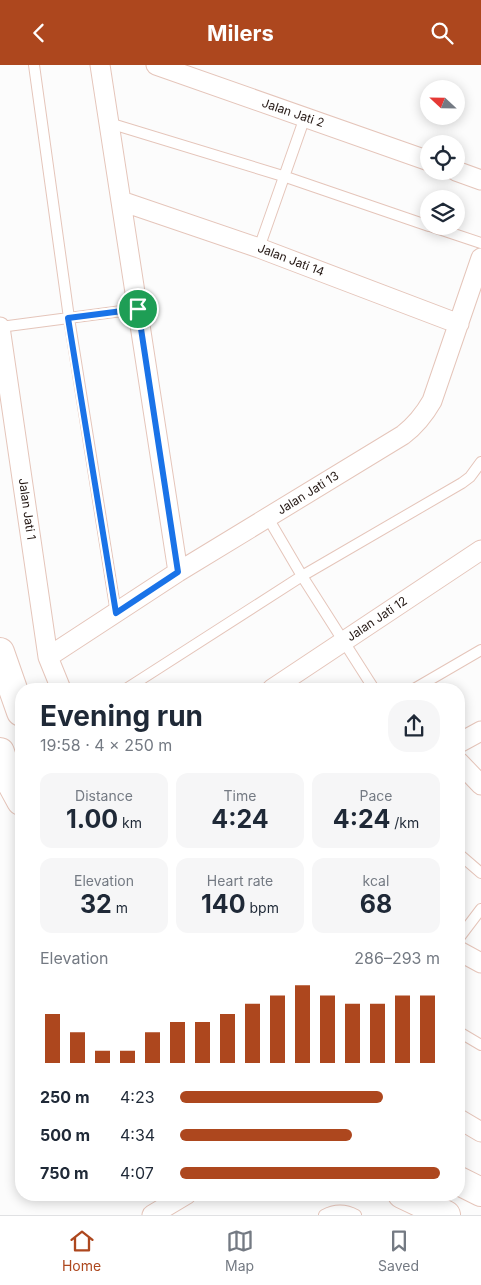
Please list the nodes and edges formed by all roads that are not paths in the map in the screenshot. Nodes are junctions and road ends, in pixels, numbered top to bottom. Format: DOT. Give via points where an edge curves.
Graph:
graph roads {
  1 [pos="34,65"];
  2 [pos="100,65"];
  3 [pos="156,65"];
  4 [pos="305,117"];
  5 [pos="109,123"];
  6 [pos="420,158"];
  7 [pos="465,174"];
  8 [pos="286,177"];
  9 [pos="481,180"];
  10 [pos="121,201"];
  11 [pos="420,223"];
  12 [pos="457,235"];
  13 [pos="481,243"];
  14 [pos="259,248"];
  15 [pos="481,258"];
  16 [pos="138,309"];
  17 [pos="68,318"];
  18 [pos="459,324"];
  19 [pos="0,327"];
  20 [pos="481,462"];
  21 [pos="268,518"];
  22 [pos="481,550"];
  23 [pos="178,572"];
  24 [pos="302,576"];
  25 [pos="116,613"];
  26 [pos="343,641"];
  27 [pos="481,650"];
  28 [pos="0,652"];
  29 [pos="48,657"];
  30 [pos="59,683"];
  31 [pos="135,683"];
  32 [pos="281,683"];
  33 [pos="370,683"];
  34 [pos="424,683"];
  35 [pos="15,695"];
  36 [pos="481,731"];
  37 [pos="465,740"];
  38 [pos="0,752"];
  39 [pos="465,768"];
  40 [pos="481,785"];
  41 [pos="15,790"];
  42 [pos="465,859"];
  43 [pos="481,873"];
  44 [pos="481,909"];
  45 [pos="465,930"];
  46 [pos="465,954"];
  47 [pos="481,963"];
  48 [pos="465,1036"];
  49 [pos="481,1045"];
  50 [pos="465,1123"];
  51 [pos="481,1132"];
  52 [pos="465,1184"];
  53 [pos="481,1192"];
  54 [pos="175,1201"];
  55 [pos="417,1201"];
  56 [pos="152,1215"];
  57 [pos="324,1215"];
  58 [pos="356,1215"];
  59 [pos="446,1215"];
  1 -- 17 [label="lane"];
  2 -- 5 [label="street"];
  3 -- 4 [label="street, Jalan Jati 2"];
  4 -- 6 [label="street, Jalan Jati 2"];
  4 -- 8 [label="lane"];
  5 -- 8 [label="lane"];
  5 -- 10 [label="street"];
  7 -- 9 [label="street"];
  8 -- 11 [label="lane"];
  8 -- 14 [label="lane"];
  10 -- 14 [label="street, Jalan Jati 14"];
  10 -- 16 [label="street"];
  12 -- 13 [label="lane"];
  14 -- 18 [label="street, Jalan Jati 14"];
  15 -- 18 [label="street, Jalan Jati 13"];
  16 -- 17 [label="lane"];
  16 -- 23 [label="street"];
  17 -- 19 [label="lane"];
  17 -- 25 [label="lane"];
  18 -- 21 [label="street, Jalan Jati 13" via="432,401 415,426"];
  19 -- 29 [label="street, Jalan Jati 1"];
  20 -- 24 [label="lane" via="462,483"];
  21 -- 23 [label="street, Jalan Jati 13"];
  21 -- 24 [label="lane"];
  22 -- 26 [label="street, Jalan Jati 12"];
  23 -- 25 [label="street, Jalan Jati 13"];
  24 -- 26 [label="lane"];
  24 -- 31 [label="lane"];
  25 -- 29 [label="street, Jalan Jati 13"];
  26 -- 32 [label="street, Jalan Jati 12"];
  26 -- 33 [label="lane"];
  27 -- 34 [label="lane"];
  28 -- 35 [label="main road"];
  29 -- 30 [label="street, Jalan Jati 1"];
  36 -- 37 [label="street"];
  38 -- 41 [label="main road"];
  39 -- 40 [label="street"];
  42 -- 43 [label="lane"];
  44 -- 45 [label="lane"];
  46 -- 47 [label="street"];
  48 -- 49 [label="lane"];
  50 -- 51 [label="street"];
  52 -- 53 [label="main road"];
  54 -- 56 [label="street"];
  55 -- 59 [label="main road"];
  57 -- 58 [label="lane" via="335,1210"];
}
